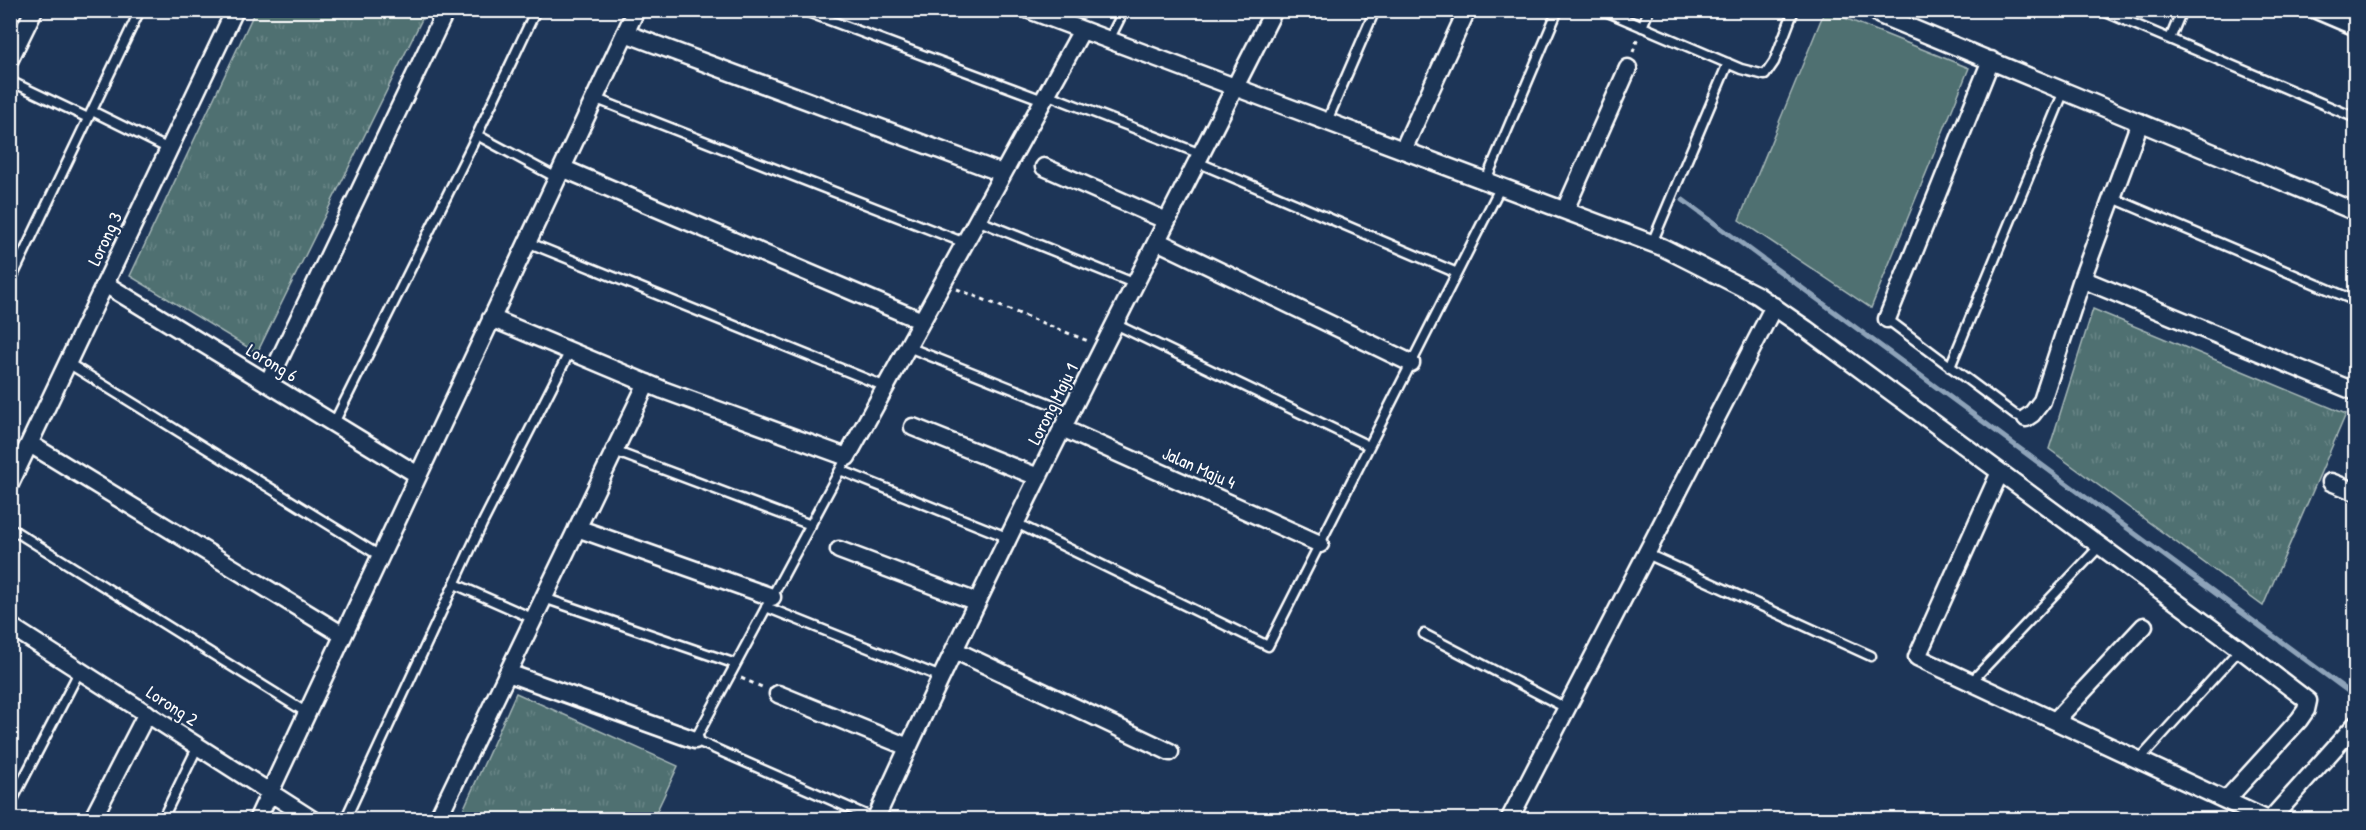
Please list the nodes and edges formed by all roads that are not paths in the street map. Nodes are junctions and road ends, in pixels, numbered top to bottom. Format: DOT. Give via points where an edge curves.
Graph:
graph roads {
  1 [pos="34,10"];
  2 [pos="140,10"];
  3 [pos="235,10"];
  4 [pos="446,10"];
  5 [pos="536,10"];
  6 [pos="636,10"];
  7 [pos="802,10"];
  8 [pos="1124,10"];
  9 [pos="1274,10"];
  10 [pos="1376,10"];
  11 [pos="1467,10"];
  12 [pos="1558,10"];
  13 [pos="1603,10"];
  14 [pos="1649,10"];
  15 [pos="1794,10"];
  16 [pos="1875,10"];
  17 [pos="2101,10"];
  18 [pos="2182,10"];
  19 [pos="2316,10"];
  20 [pos="1033,11"];
  21 [pos="1642,27"];
  22 [pos="2355,27"];
  23 [pos="1082,30"];
  24 [pos="625,33"];
  25 [pos="2170,39"];
  26 [pos="1109,40"];
  27 [pos="10,59"];
  28 [pos="1991,60"];
  29 [pos="1728,63"];
  30 [pos="1628,68"];
  31 [pos="10,81"];
  32 [pos="1235,87"];
  33 [pos="2064,91"];
  34 [pos="1045,97"];
  35 [pos="594,98"];
  36 [pos="90,115"];
  37 [pos="2355,118"];
  38 [pos="1328,121"];
  39 [pos="2140,123"];
  40 [pos="477,135"];
  41 [pos="169,149"];
  42 [pos="1403,150"];
  43 [pos="1199,158"];
  44 [pos="1044,167"];
  45 [pos="559,173"];
  46 [pos="1002,173"];
  47 [pos="1494,183"];
  48 [pos="2113,198"];
  49 [pos="1565,210"];
  50 [pos="2355,212"];
  51 [pos="977,220"];
  52 [pos="1167,221"];
  53 [pos="1157,241"];
  54 [pos="527,242"];
  55 [pos="965,243"];
  56 [pos="1652,243"];
  57 [pos="1457,273"];
  58 [pos="2082,279"];
  59 [pos="10,282"];
  60 [pos="105,284"];
  61 [pos="1136,284"];
  62 [pos="2355,301"];
  63 [pos="1773,306"];
  64 [pos="491,318"];
  65 [pos="1887,319"];
  66 [pos="922,321"];
  67 [pos="1115,324"];
  68 [pos="908,347"];
  69 [pos="570,351"];
  70 [pos="68,363"];
  71 [pos="1412,363"];
  72 [pos="1950,367"];
  73 [pos="268,383"];
  74 [pos="647,383"];
  75 [pos="886,387"];
  76 [pos="2355,392"];
  77 [pos="1071,412"];
  78 [pos="2026,418"];
  79 [pos="334,423"];
  80 [pos="913,427"];
  81 [pos="1062,428"];
  82 [pos="30,444"];
  83 [pos="1369,446"];
  84 [pos="614,451"];
  85 [pos="844,464"];
  86 [pos="2000,472"];
  87 [pos="418,475"];
  88 [pos="1038,477"];
  89 [pos="2331,482"];
  90 [pos="10,484"];
  91 [pos="2355,492"];
  92 [pos="810,525"];
  93 [pos="10,528"];
  94 [pos="578,528"];
  95 [pos="1012,530"];
  96 [pos="1320,544"];
  97 [pos="2101,545"];
  98 [pos="838,550"];
  99 [pos="1645,553"];
  100 [pos="380,556"];
  101 [pos="455,584"];
  102 [pos="544,598"];
  103 [pos="769,602"];
  104 [pos="977,602"];
  105 [pos="534,619"];
  106 [pos="2144,626"];
  107 [pos="12,629"];
  108 [pos="343,634"];
  109 [pos="1424,634"];
  110 [pos="2240,649"];
  111 [pos="954,650"];
  112 [pos="1871,656"];
  113 [pos="736,664"];
  114 [pos="80,670"];
  115 [pos="508,673"];
  116 [pos="940,677"];
  117 [pos="1971,682"];
  118 [pos="778,694"];
  119 [pos="1566,708"];
  120 [pos="147,713"];
  121 [pos="307,713"];
  122 [pos="2055,721"];
  123 [pos="2355,724"];
  124 [pos="695,740"];
  125 [pos="198,746"];
  126 [pos="908,747"];
  127 [pos="1170,752"];
  128 [pos="2139,760"];
  129 [pos="270,792"];
  130 [pos="2226,800"];
  131 [pos="10,805"];
  132 [pos="92,819"];
  133 [pos="162,819"];
  134 [pos="257,819"];
  135 [pos="313,819"];
  136 [pos="345,819"];
  137 [pos="437,819"];
  138 [pos="875,819"];
  139 [pos="1509,819"];
  140 [pos="2269,819"];
  1 -- 27 [label="street"];
  2 -- 36 [label="lane"];
  3 -- 41 [label="street, Lorong 3"];
  4 -- 73 [label="street"];
  5 -- 40 [label="lane"];
  6 -- 24 [label="street"];
  7 -- 34 [label="lane"];
  8 -- 26 [label="lane"];
  9 -- 32 [label="street, Lorong Maju 1"];
  10 -- 38 [label="lane"];
  11 -- 42 [label="street"];
  12 -- 47 [label="lane"];
  13 -- 21 [label="lane"];
  14 -- 21 [label="lane"];
  15 -- 29 [label="lane" via="1765,75"];
  16 -- 28 [label="street"];
  17 -- 25 [label="lane"];
  18 -- 25 [label="lane"];
  19 -- 22 [label="street"];
  20 -- 23 [label="street"];
  21 -- 29 [label="lane"];
  23 -- 26 [label="street"];
  23 -- 34 [label="street"];
  24 -- 35 [label="street"];
  24 -- 46 [label="street"];
  25 -- 37 [label="lane"];
  26 -- 32 [label="street"];
  28 -- 33 [label="street"];
  28 -- 65 [label="street"];
  29 -- 56 [label="lane"];
  30 -- 49 [label="street"];
  31 -- 36 [label="lane"];
  32 -- 38 [label="street"];
  32 -- 43 [label="street, Lorong Maju 1"];
  33 -- 39 [label="street"];
  33 -- 72 [label="lane"];
  34 -- 43 [label="lane"];
  34 -- 46 [label="street"];
  35 -- 45 [label="street"];
  35 -- 55 [label="lane"];
  36 -- 41 [label="lane"];
  36 -- 59 [label="lane"];
  38 -- 42 [label="street"];
  39 -- 48 [label="street"];
  39 -- 50 [label="street"];
  40 -- 45 [label="lane"];
  40 -- 79 [label="lane"];
  41 -- 60 [label="street, Lorong 3"];
  42 -- 47 [label="street"];
  43 -- 52 [label="street, Lorong Maju 1"];
  43 -- 57 [label="lane"];
  44 -- 52 [label="street"];
  45 -- 54 [label="street"];
  45 -- 66 [label="street"];
  46 -- 51 [label="street"];
  47 -- 49 [label="street"];
  47 -- 57 [label="lane"];
  48 -- 58 [label="street"];
  48 -- 62 [label="lane"];
  49 -- 56 [label="street"];
  51 -- 55 [label="street"];
  51 -- 61 [label="lane"];
  52 -- 53 [label="street, Lorong Maju 1"];
  53 -- 61 [label="street, Lorong Maju 1"];
  53 -- 71 [label="street"];
  54 -- 64 [label="street"];
  54 -- 75 [label="lane"];
  55 -- 66 [label="street"];
  56 -- 63 [label="street"];
  57 -- 71 [label="lane"];
  58 -- 76 [label="street"];
  58 -- 78 [label="street" via="2042,401"];
  60 -- 70 [label="street, Lorong 3"];
  60 -- 73 [label="street, Lorong 6"];
  61 -- 67 [label="street, Lorong Maju 1"];
  63 -- 86 [label="street"];
  63 -- 99 [label="street"];
  64 -- 69 [label="street"];
  64 -- 87 [label="street"];
  65 -- 72 [label="lane"];
  66 -- 68 [label="street"];
  67 -- 77 [label="street, Lorong Maju 1"];
  67 -- 83 [label="lane"];
  68 -- 75 [label="street"];
  68 -- 77 [label="lane"];
  69 -- 74 [label="street"];
  69 -- 101 [label="lane"];
  70 -- 82 [label="street, Lorong 3"];
  70 -- 100 [label="lane"];
  71 -- 83 [label="lane"];
  72 -- 78 [label="lane" via="2015,415"];
  73 -- 79 [label="street, Lorong 6"];
  74 -- 84 [label="street"];
  74 -- 85 [label="street"];
  75 -- 85 [label="street"];
  77 -- 81 [label="street, Lorong Maju 1"];
  79 -- 87 [label="street, Lorong 6"];
  80 -- 88 [label="street"];
  81 -- 88 [label="street, Lorong Maju 1"];
  81 -- 96 [label="street, Jalan Maju 4"];
  82 -- 90 [label="street, Lorong 3"];
  82 -- 108 [label="street"];
  83 -- 96 [label="lane"];
  84 -- 92 [label="lane"];
  84 -- 94 [label="street"];
  85 -- 92 [label="lane"];
  85 -- 95 [label="lane"];
  86 -- 97 [label="street"];
  86 -- 117 [label="street" via="1917,657"];
  87 -- 100 [label="street"];
  88 -- 95 [label="street, Lorong Maju 1"];
  89 -- 91 [label="street"];
  92 -- 103 [label="lane"];
  93 -- 121 [label="lane"];
  94 -- 102 [label="street"];
  94 -- 103 [label="street"];
  95 -- 96 [label="lane" via="1268,646"];
  95 -- 104 [label="street, Lorong Maju 1"];
  97 -- 110 [label="street"];
  97 -- 117 [label="lane"];
  98 -- 104 [label="street"];
  99 -- 112 [label="lane"];
  99 -- 119 [label="street"];
  100 -- 108 [label="street"];
  101 -- 105 [label="lane"];
  101 -- 136 [label="lane"];
  102 -- 105 [label="street"];
  102 -- 113 [label="lane"];
  103 -- 113 [label="lane"];
  103 -- 116 [label="lane"];
  104 -- 111 [label="street, Lorong Maju 1"];
  105 -- 115 [label="street"];
  106 -- 122 [label="street"];
  107 -- 114 [label="street, Lorong 2"];
  108 -- 121 [label="street"];
  109 -- 119 [label="lane"];
  110 -- 128 [label="lane"];
  110 -- 130 [label="street" via="2306,699 2308,706"];
  111 -- 116 [label="street, Lorong Maju 1"];
  111 -- 127 [label="street"];
  113 -- 124 [label="lane"];
  114 -- 120 [label="street, Lorong 2"];
  114 -- 131 [label="lane"];
  115 -- 124 [label="street"];
  115 -- 137 [label="street"];
  116 -- 126 [label="street, Lorong Maju 1"];
  117 -- 122 [label="street"];
  118 -- 126 [label="street"];
  119 -- 139 [label="street"];
  120 -- 125 [label="street, Lorong 2"];
  120 -- 132 [label="street"];
  121 -- 129 [label="street"];
  122 -- 128 [label="street"];
  123 -- 140 [label="street"];
  124 -- 138 [label="lane"];
  125 -- 129 [label="street, Lorong 2"];
  125 -- 133 [label="lane"];
  126 -- 138 [label="street, Lorong Maju 1"];
  128 -- 130 [label="street"];
  129 -- 134 [label="street"];
  129 -- 135 [label="street, Lorong 2"];
  130 -- 140 [label="street"];
}
